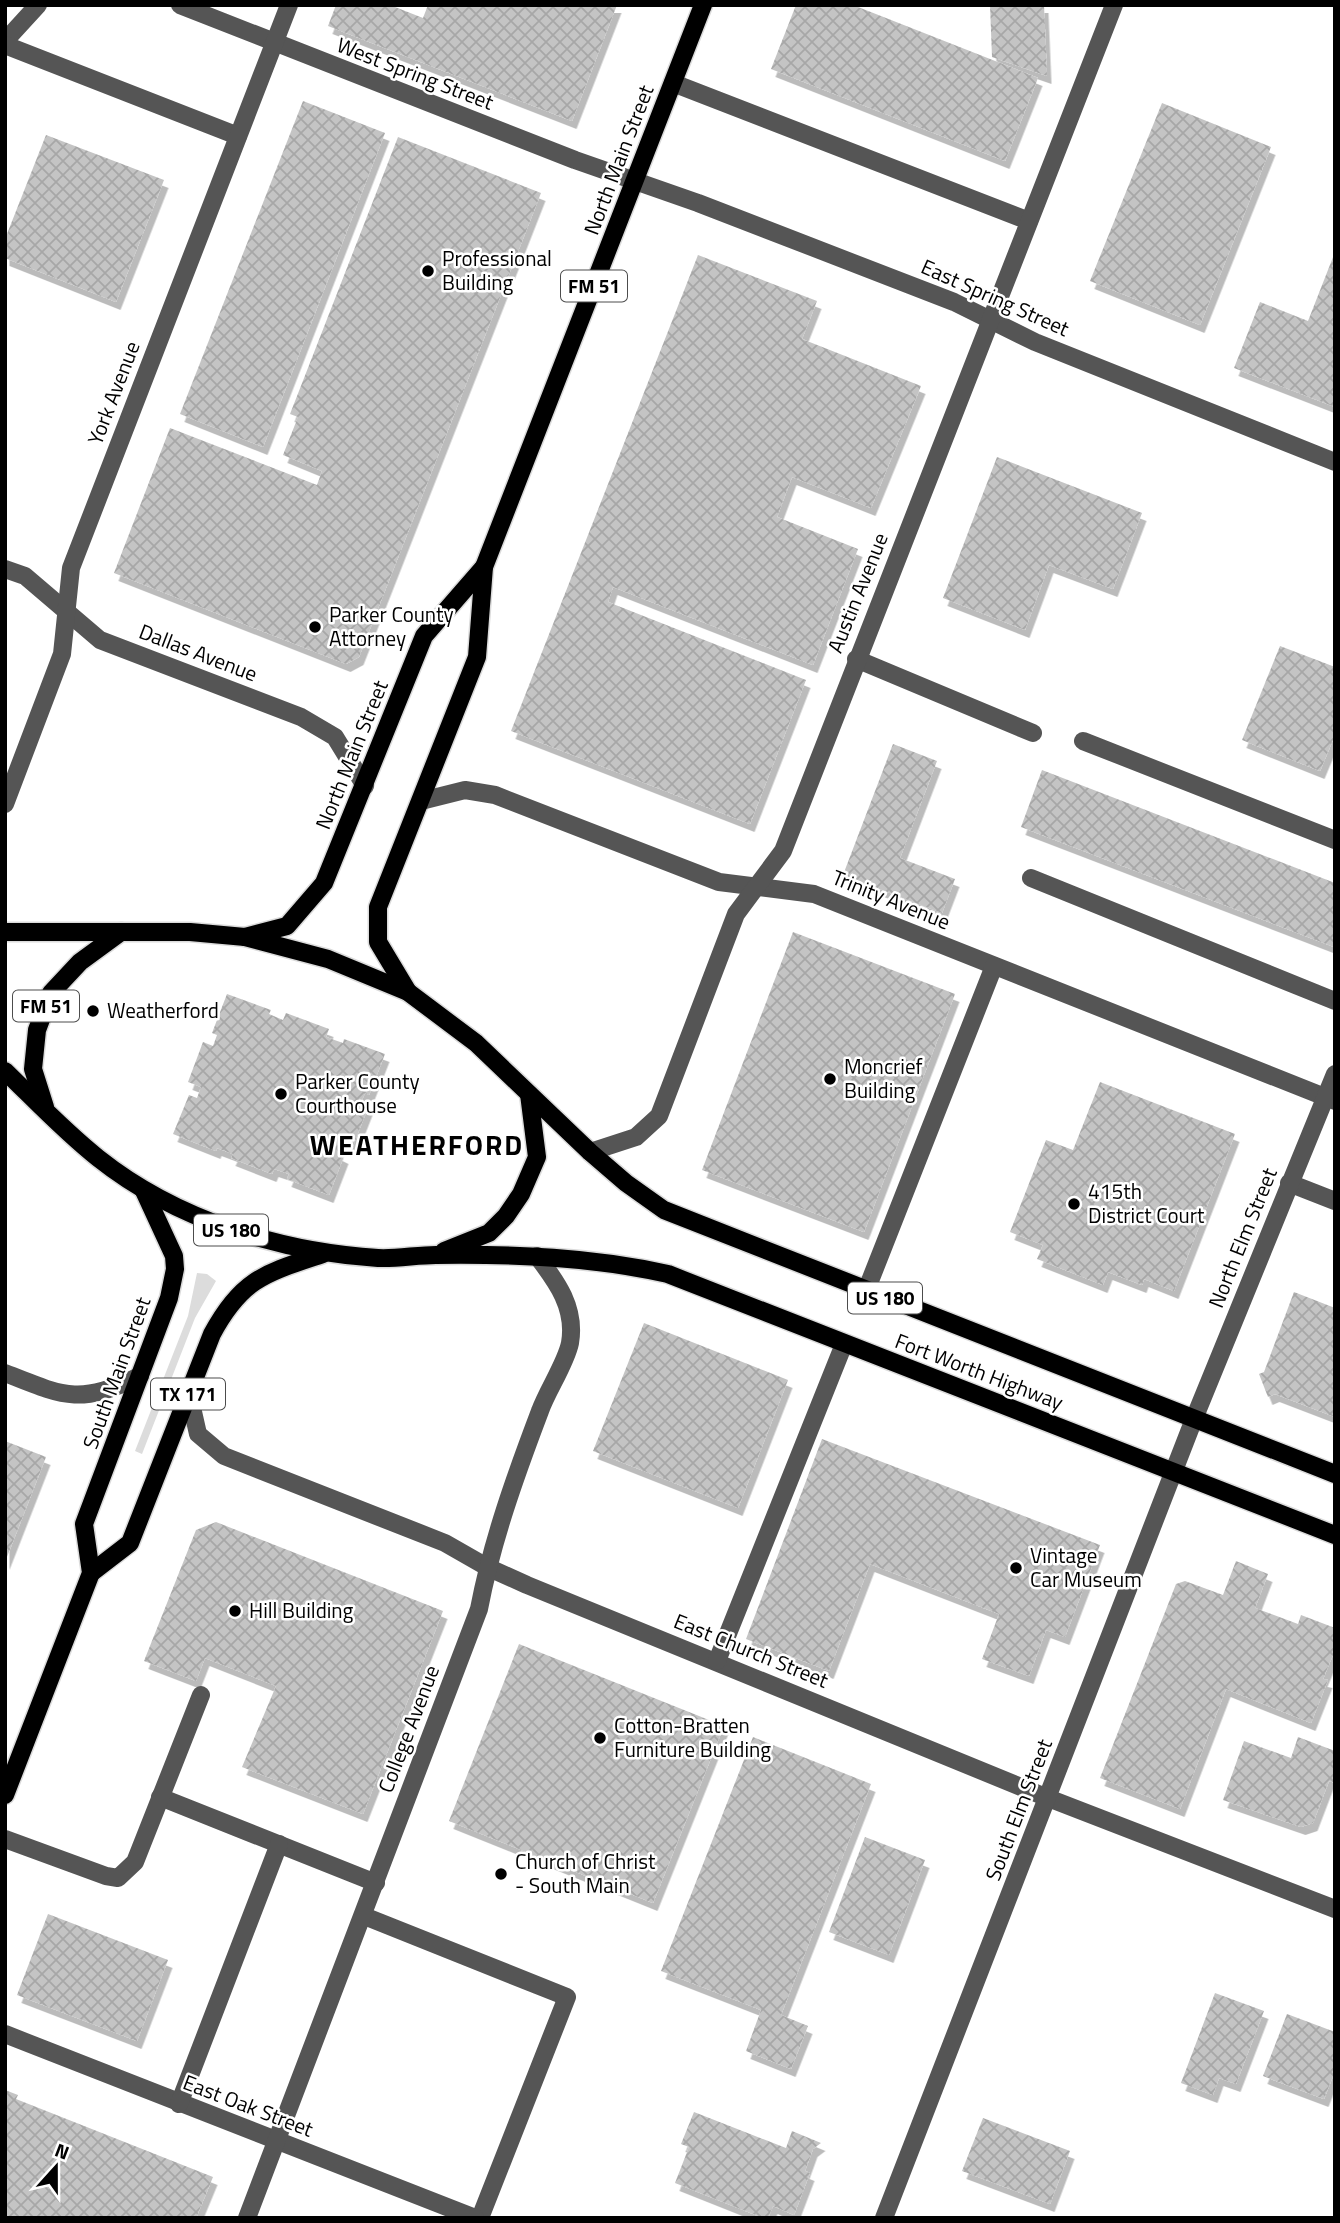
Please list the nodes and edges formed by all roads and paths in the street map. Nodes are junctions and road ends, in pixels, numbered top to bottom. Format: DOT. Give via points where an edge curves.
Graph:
graph roads {
  1 [pos="38,5"];
  2 [pos="180,5"];
  3 [pos="289,5"];
  4 [pos="703,5"];
  5 [pos="1114,5"];
  6 [pos="5,43"];
  7 [pos="275,43"];
  8 [pos="673,83"];
  9 [pos="238,136"];
  10 [pos="635,181"];
  11 [pos="1029,221"];
  12 [pos="991,321"];
  13 [pos="1335,462"];
  14 [pos="484,567"];
  15 [pos="5,569"];
  16 [pos="69,610"];
  17 [pos="856,659"];
  18 [pos="1033,733"];
  19 [pos="1083,741"];
  20 [pos="365,786"];
  21 [pos="421,801"];
  22 [pos="5,804"];
  23 [pos="1335,840"];
  24 [pos="1031,878"];
  25 [pos="755,887"];
  26 [pos="5,932"];
  27 [pos="121,932"];
  28 [pos="245,937"];
  29 [pos="994,966"];
  30 [pos="408,992"];
  31 [pos="1335,1001"];
  32 [pos="5,1071"];
  33 [pos="1335,1074"];
  34 [pos="529,1094"];
  35 [pos="1329,1098"];
  36 [pos="46,1110"];
  37 [pos="590,1152"];
  38 [pos="1289,1183"];
  39 [pos="144,1191"];
  40 [pos="1335,1201"];
  41 [pos="324,1254"];
  42 [pos="436,1255"];
  43 [pos="537,1256"];
  44 [pos="866,1291"];
  45 [pos="844,1344"];
  46 [pos="5,1373"];
  47 [pos="139,1376"];
  48 [pos="188,1394"];
  49 [pos="1194,1419"];
  50 [pos="1174,1472"];
  51 [pos="1335,1474"];
  52 [pos="1335,1535"];
  53 [pos="487,1567"];
  54 [pos="92,1573"];
  55 [pos="717,1661"];
  56 [pos="201,1695"];
  57 [pos="5,1795"];
  58 [pos="160,1797"];
  59 [pos="1048,1798"];
  60 [pos="5,1839"];
  61 [pos="279,1844"];
  62 [pos="376,1883"];
  63 [pos="1335,1909"];
  64 [pos="364,1916"];
  65 [pos="5,2034"];
  66 [pos="179,2104"];
  67 [pos="277,2142"];
  68 [pos="247,2218"];
  69 [pos="474,2218"];
  70 [pos="480,2218"];
  71 [pos="884,2218"];
  1 -- 6 [label="street"];
  2 -- 7 [label="street, West Spring Street"];
  3 -- 7 [label="street, York Avenue"];
  4 -- 8 [label="main road, North Main Street / FM 51"];
  5 -- 11 [label="street, Austin Avenue"];
  6 -- 9 [label="street"];
  7 -- 9 [label="street, York Avenue"];
  7 -- 10 [label="street, West Spring Street"];
  8 -- 10 [label="main road, North Main Street / FM 51"];
  8 -- 11 [label="street"];
  9 -- 16 [label="street, York Avenue" via="71,568"];
  10 -- 12 [label="street, East Spring Street" via="954,302"];
  10 -- 14 [label="main road, North Main Street / FM 51"];
  11 -- 12 [label="street, Austin Avenue"];
  12 -- 13 [label="street, East Spring Street"];
  12 -- 17 [label="street, Austin Avenue"];
  14 -- 20 [label="main road, North Main Street / FM 51" via="424,636"];
  14 -- 21 [label="main road, North Main Street / FM 51" via="477,657"];
  15 -- 16 [label="street, Dallas Avenue" via="25,576"];
  16 -- 20 [label="street, Dallas Avenue" via="100,640 301,718 335,737"];
  16 -- 22 [label="street, York Avenue" via="62,653"];
  17 -- 18 [label="street"];
  17 -- 25 [label="street, Austin Avenue" via="783,851"];
  19 -- 23 [label="street"];
  20 -- 28 [label="main road, North Main Street / FM 51" via="324,883 287,926"];
  21 -- 25 [label="street, Trinity Avenue" via="465,790 495,795 719,882"];
  21 -- 30 [label="main road, North Main Street / FM 51" via="378,906 377,942"];
  24 -- 31 [label="street"];
  25 -- 29 [label="street, Trinity Avenue" via="814,894"];
  25 -- 37 [label="street, Austin Avenue" via="736,914 659,1116 636,1137"];
  26 -- 27 [label="main road, US 180"];
  27 -- 28 [label="main road, US 180"];
  27 -- 36 [label="main road, FM 51" via="80,962 51,993 37,1030 33,1069"];
  28 -- 30 [label="main road, US 180" via="328,959"];
  29 -- 35 [label="street, Trinity Avenue"];
  29 -- 44 [label="street"];
  30 -- 34 [label="main road, US 180" via="477,1042"];
  32 -- 36 [label="main road, US 180"];
  33 -- 35 [label="street, North Elm Street"];
  34 -- 37 [label="main road, US 180"];
  34 -- 42 [label="main road" via="537,1157 522,1194 489,1233"];
  35 -- 38 [label="street, North Elm Street"];
  36 -- 39 [label="main road, US 180" via="97,1158"];
  37 -- 44 [label="main road, Fort Worth Highway / US 180" via="664,1210"];
  38 -- 40 [label="street"];
  38 -- 49 [label="street, North Elm Street"];
  39 -- 41 [label="main road, US 180" via="225,1228"];
  39 -- 47 [label="main road, South Main Street / TX 171" via="174,1256 175,1269"];
  41 -- 42 [label="main road, US 180"];
  41 -- 48 [label="main road, TX 171" via="261,1275 233,1300 212,1334"];
  42 -- 43 [label="main road, Fort Worth Highway / US 180"];
  43 -- 45 [label="main road, Fort Worth Highway / US 180" via="597,1260 668,1274"];
  43 -- 53 [label="street, College Avenue" via="561,1288 569,1312 570,1344 517,1472"];
  44 -- 49 [label="main road, Fort Worth Highway / US 180"];
  45 -- 50 [label="main road, Fort Worth Highway / US 180"];
  45 -- 55 [label="street"];
  46 -- 47 [label="street" via="76,1397 108,1391"];
  47 -- 54 [label="main road, South Main Street / TX 171" via="84,1524"];
  48 -- 53 [label="street, East Church Street" via="198,1434 224,1456 445,1542"];
  48 -- 54 [label="main road, TX 171" via="130,1543"];
  49 -- 50 [label="street, South Elm Street"];
  49 -- 51 [label="main road, Fort Worth Highway / US 180"];
  50 -- 52 [label="main road, Fort Worth Highway / US 180"];
  50 -- 59 [label="street, South Elm Street"];
  53 -- 55 [label="street, East Church Street"];
  53 -- 62 [label="street, College Avenue" via="479,1609"];
  54 -- 57 [label="main road"];
  55 -- 59 [label="street, East Church Street"];
  56 -- 58 [label="street"];
  58 -- 60 [label="street" via="135,1862 118,1878"];
  58 -- 61 [label="street"];
  59 -- 63 [label="street, East Church Street"];
  59 -- 71 [label="street, South Elm Street"];
  61 -- 62 [label="street"];
  61 -- 66 [label="street"];
  62 -- 64 [label="street, College Avenue"];
  64 -- 67 [label="street, College Avenue"];
  64 -- 70 [label="street" via="567,1997"];
  65 -- 66 [label="street, East Oak Street"];
  66 -- 67 [label="street, East Oak Street"];
  67 -- 68 [label="street, College Avenue"];
  67 -- 69 [label="street, East Oak Street"];
}
